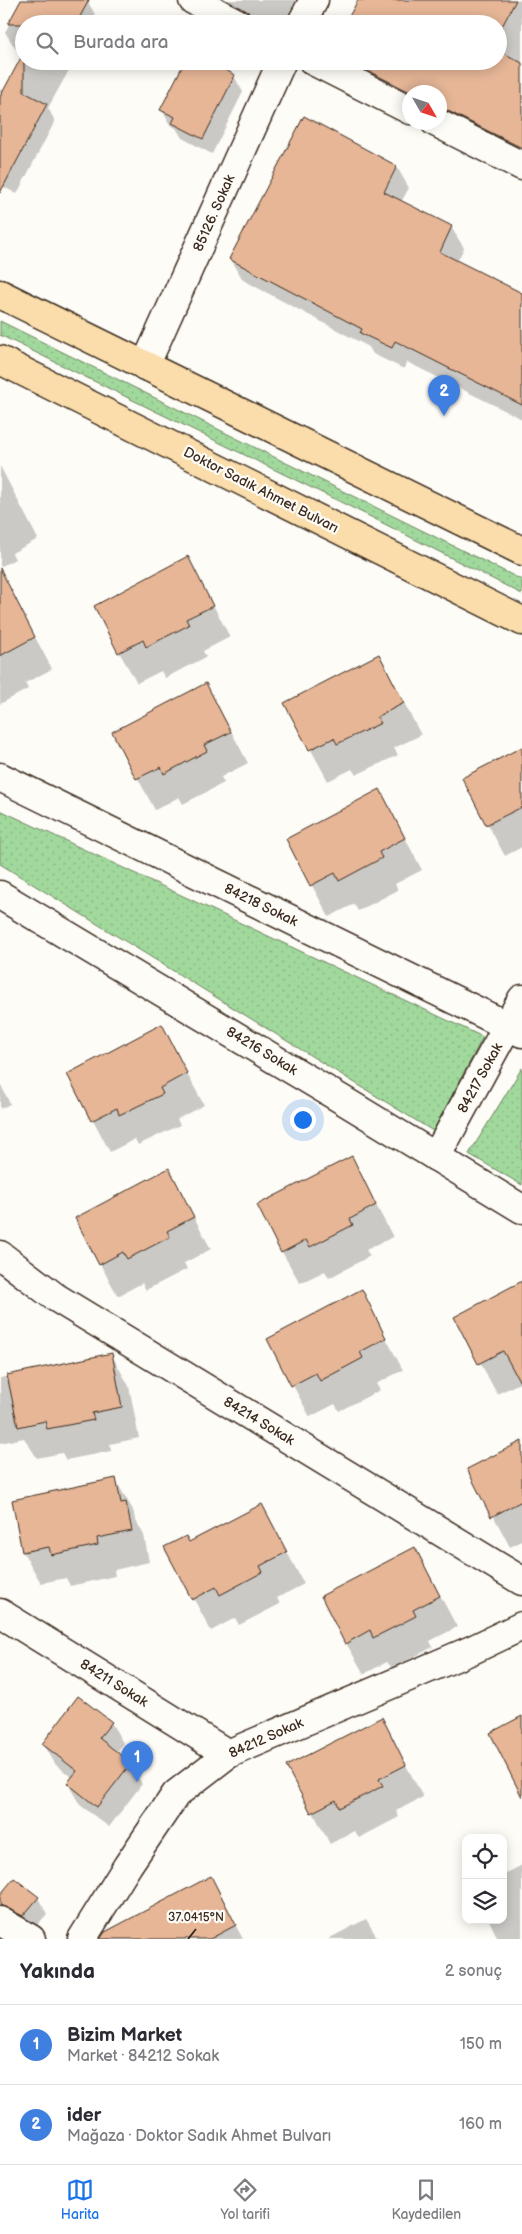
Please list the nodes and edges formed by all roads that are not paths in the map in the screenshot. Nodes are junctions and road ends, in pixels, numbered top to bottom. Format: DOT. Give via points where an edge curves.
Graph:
graph roads {
  1 [pos="192,0"];
  2 [pos="314,0"];
  3 [pos="221,15"];
  4 [pos="306,15"];
  5 [pos="278,70"];
  6 [pos="331,70"];
  7 [pos="402,106"];
  8 [pos="447,128"];
  9 [pos="522,166"];
  10 [pos="0,294"];
  11 [pos="0,360"];
  12 [pos="146,366"];
  13 [pos="522,551"];
  14 [pos="522,620"];
  15 [pos="0,777"];
  16 [pos="0,895"];
  17 [pos="522,999"];
  18 [pos="515,1029"];
  19 [pos="436,1157"];
  20 [pos="522,1209"];
  21 [pos="0,1256"];
  22 [pos="522,1581"];
  23 [pos="0,1613"];
  24 [pos="522,1626"];
  25 [pos="228,1754"];
  26 [pos="0,1921"];
  27 [pos="30,1939"];
  28 [pos="82,1939"];
  1 -- 3 [label="street"];
  2 -- 4 [label="street"];
  5 -- 12 [label="street, 85126. Sokak"];
  6 -- 7 [label="street"];
  8 -- 9 [label="street"];
  10 -- 12 [label="main road"];
  11 -- 14 [label="main road, Doktor Sadık Ahmet Bulvarı"];
  12 -- 13 [label="main road"];
  15 -- 18 [label="street, 84218 Sokak"];
  16 -- 19 [label="street, 84216 Sokak"];
  17 -- 18 [label="street, 84217 Sokak"];
  18 -- 19 [label="street, 84217 Sokak"];
  19 -- 20 [label="street, 84216 Sokak"];
  21 -- 22 [label="street, 84214 Sokak" via="55,1297"];
  23 -- 25 [label="street, 84211 Sokak"];
  24 -- 25 [label="street, 84212 Sokak"];
  25 -- 28 [label="street, 84212 Sokak" via="176,1794"];
  26 -- 27 [label="street"];
}
